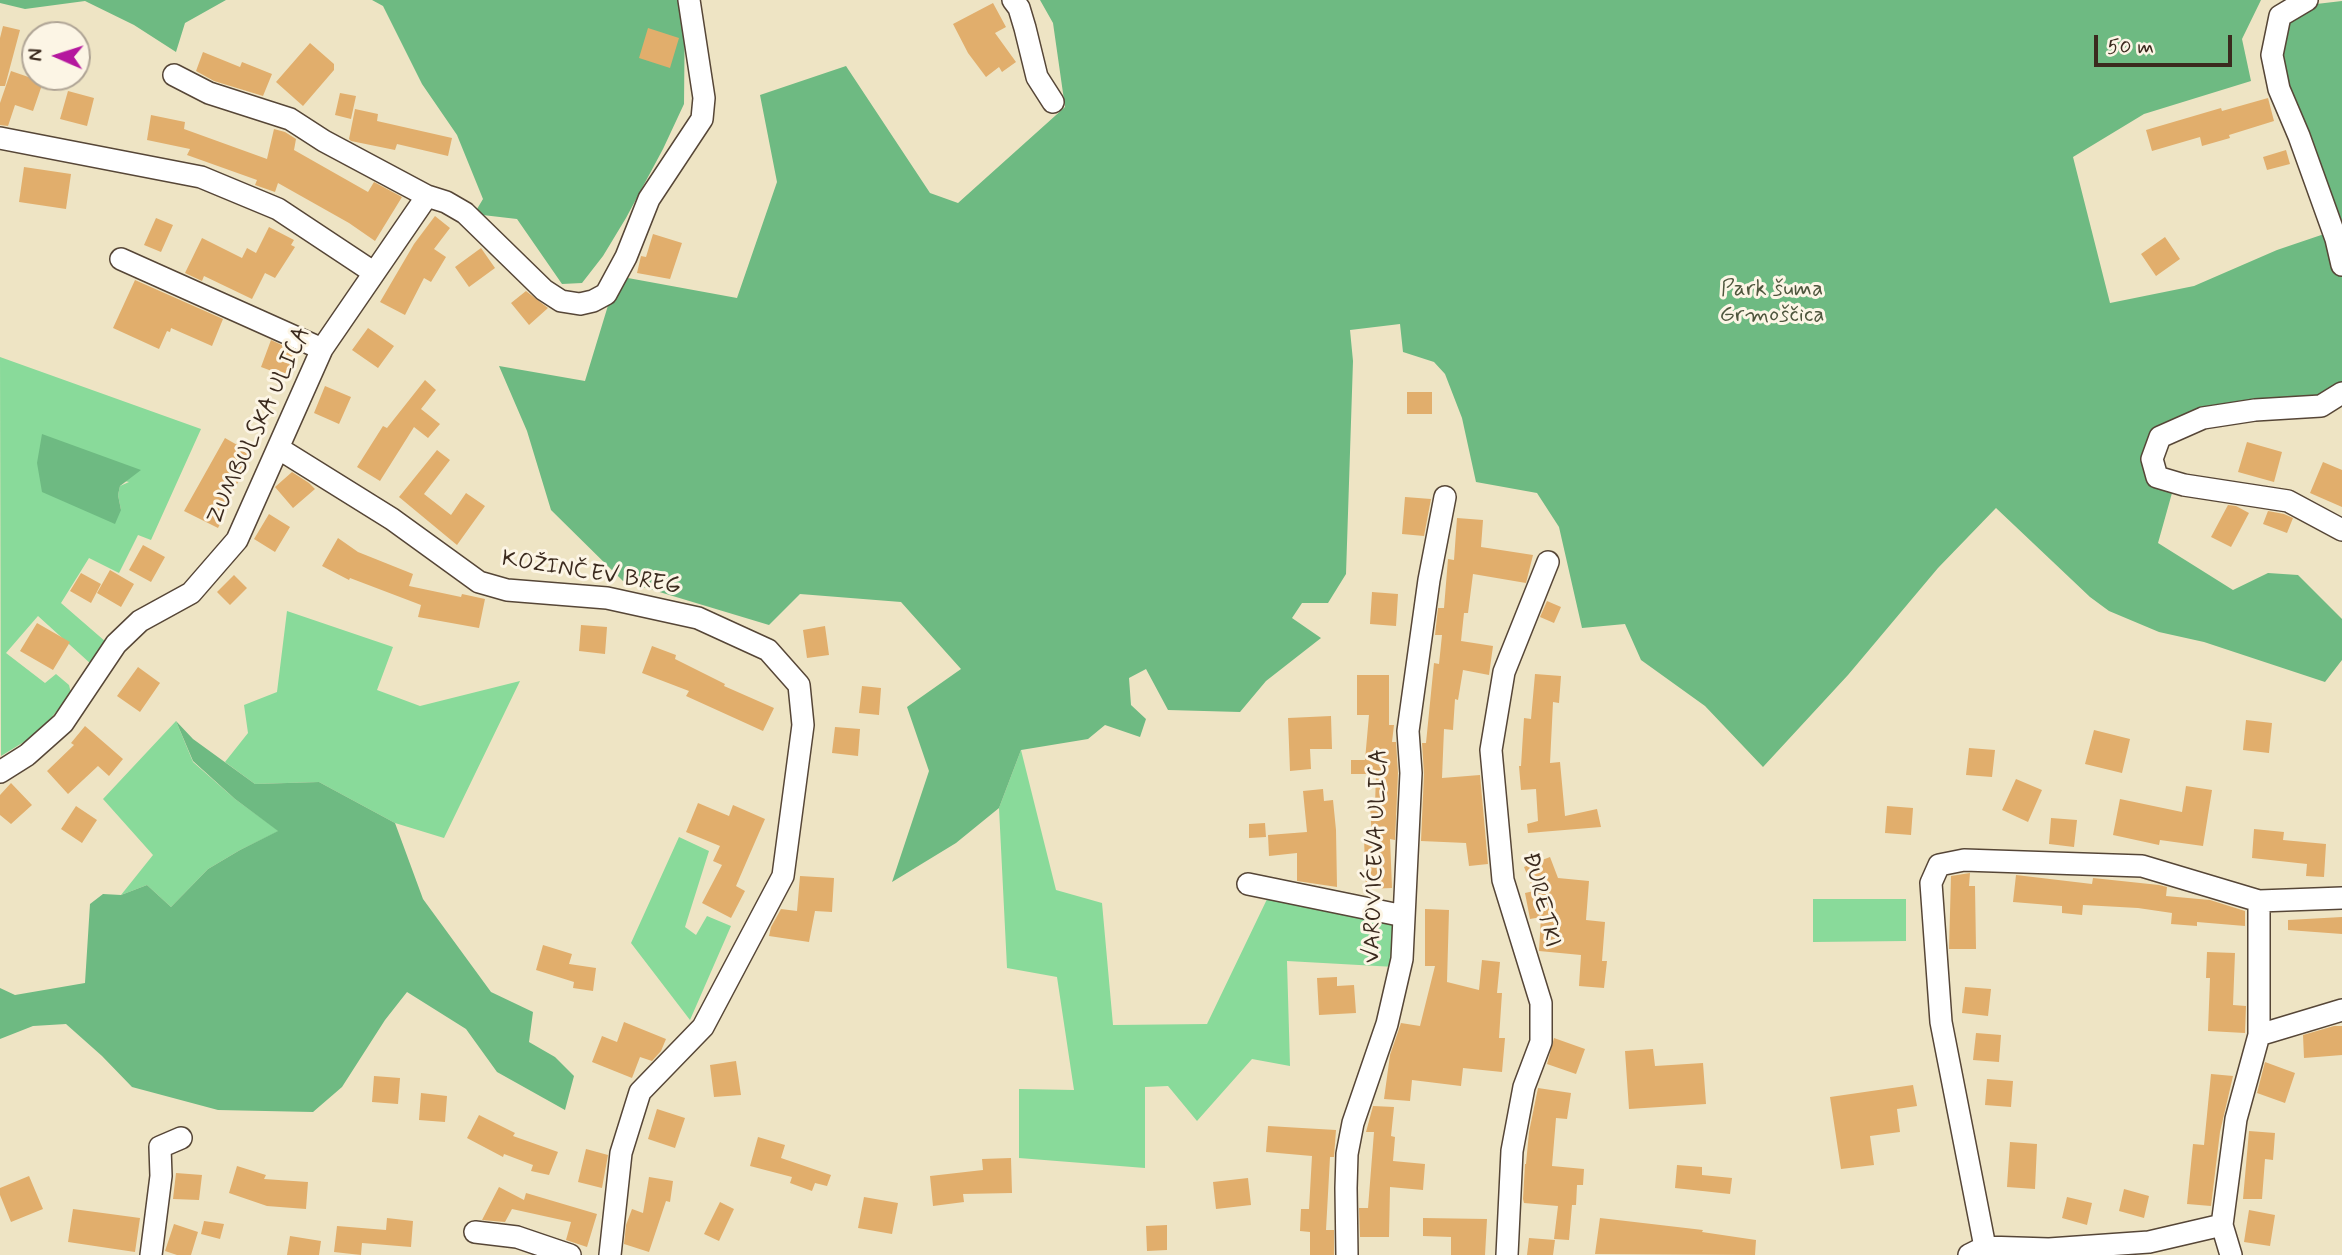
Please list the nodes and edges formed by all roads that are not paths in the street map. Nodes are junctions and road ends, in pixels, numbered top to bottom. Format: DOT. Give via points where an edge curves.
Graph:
graph roads {
  1 [pos="689,0"];
  2 [pos="1013,0"];
  3 [pos="2307,0"];
  4 [pos="174,75"];
  5 [pos="1053,102"];
  6 [pos="0,138"];
  7 [pos="427,196"];
  8 [pos="121,259"];
  9 [pos="2342,265"];
  10 [pos="373,272"];
  11 [pos="322,349"];
  12 [pos="2342,393"];
  13 [pos="278,448"];
  14 [pos="1445,497"];
  15 [pos="2342,530"];
  16 [pos="1548,562"];
  17 [pos="0,772"];
  18 [pos="1248,884"];
  19 [pos="2342,898"];
  20 [pos="2259,901"];
  21 [pos="1404,916"];
  22 [pos="2342,1010"];
  23 [pos="2259,1035"];
  24 [pos="181,1138"];
  25 [pos="2222,1225"];
  26 [pos="475,1232"];
  27 [pos="1977,1251"];
  28 [pos="151,1255"];
  29 [pos="569,1255"];
  30 [pos="610,1255"];
  31 [pos="1347,1255"];
  32 [pos="1507,1255"];
  33 [pos="2231,1255"];
  1 -- 7 [label="street" via="705,98 702,119 649,199 606,294 580,304 561,301 465,213"];
  2 -- 5 [label="street" via="1037,77"];
  3 -- 9 [label="street" via="2280,16 2272,55 2279,89"];
  4 -- 7 [label="street" via="209,93 290,119"];
  6 -- 10 [label="street" via="201,177 278,209"];
  7 -- 10 [label="street, ZUMBULSKA ULICA"];
  8 -- 11 [label="street"];
  10 -- 11 [label="street, ZUMBULSKA ULICA"];
  11 -- 13 [label="street, ZUMBULSKA ULICA"];
  12 -- 15 [label="street" via="2321,406 2203,418 2160,437 2152,460 2157,477 2288,501"];
  13 -- 17 [label="street, ZUMBULSKA ULICA" via="237,540 191,593 140,621 116,644 63,723"];
  13 -- 30 [label="street, KOŽINČEV BREG" via="392,519 479,582 507,590 607,598 698,618 768,650 799,685 803,725 783,876 702,1027 640,1092 621,1153"];
  14 -- 21 [label="street, VAROVIĆEVA ULICA" via="1408,731"];
  16 -- 32 [label="street, ĐURETKI" via="1504,672 1491,750 1503,880 1541,1003 1541,1042 1524,1087 1512,1151"];
  18 -- 21 [label="street"];
  19 -- 20 [label="street"];
  20 -- 23 [label="street"];
  20 -- 27 [label="street" via="2142,866 1964,860 1939,865 1931,883 1941,1022"];
  21 -- 31 [label="street, VAROVIĆEVA ULICA" via="1402,959 1387,1024 1353,1124 1348,1154"];
  22 -- 23 [label="street"];
  23 -- 25 [label="street" via="2236,1119"];
  24 -- 28 [label="street" via="160,1147"];
  25 -- 27 [label="street" via="2149,1242"];
  25 -- 33 [label="street"];
  26 -- 29 [label="street" via="517,1237"];
}
